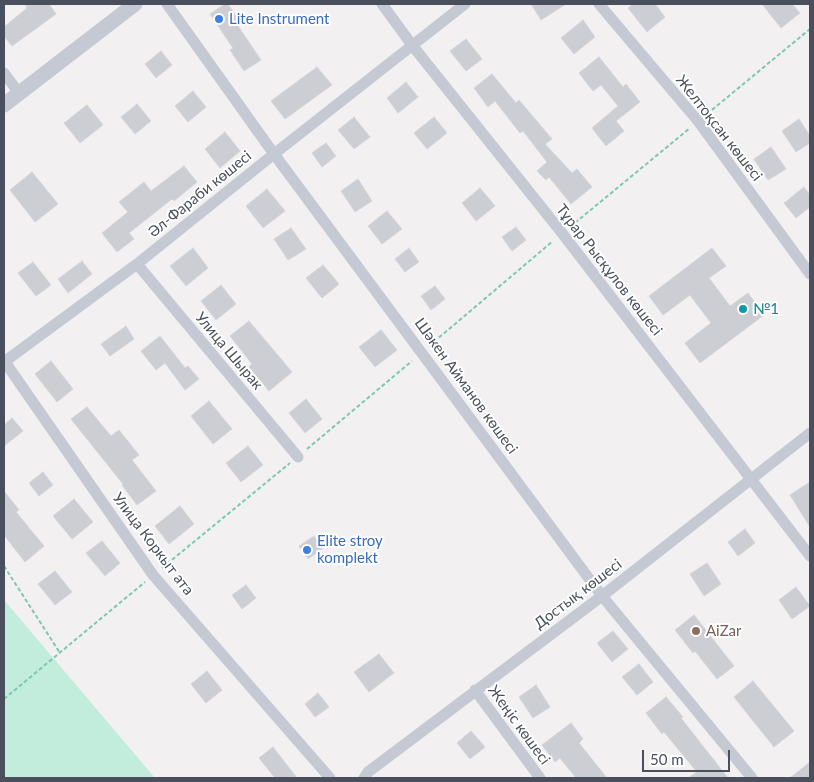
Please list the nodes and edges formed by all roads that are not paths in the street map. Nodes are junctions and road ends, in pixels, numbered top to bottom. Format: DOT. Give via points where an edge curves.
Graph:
graph roads {
  1 [pos="135,4"];
  2 [pos="167,4"];
  3 [pos="382,4"];
  4 [pos="465,4"];
  5 [pos="599,4"];
  6 [pos="412,45"];
  7 [pos="4,73"];
  8 [pos="19,93"];
  9 [pos="4,105"];
  10 [pos="274,154"];
  11 [pos="137,264"];
  12 [pos="810,274"];
  13 [pos="4,362"];
  14 [pos="810,433"];
  15 [pos="298,457"];
  16 [pos="752,478"];
  17 [pos="810,556"];
  18 [pos="602,596"];
  19 [pos="474,690"];
  20 [pos="330,778"];
  21 [pos="364,778"];
  22 [pos="540,778"];
  23 [pos="752,778"];
  1 -- 8 [label="street"];
  2 -- 10 [label="street, Шәкен Айманов көшесі"];
  3 -- 6 [label="street, Тұрар Рысқұлов көшесі"];
  4 -- 6 [label="street, Әл-Фараби көшесі"];
  5 -- 12 [label="street, Желтоқсан көшесі" via="698,121"];
  6 -- 10 [label="street, Әл-Фараби көшесі"];
  6 -- 16 [label="street, Тұрар Рысқұлов көшесі"];
  7 -- 8 [label="street"];
  8 -- 9 [label="street"];
  10 -- 11 [label="street, Әл-Фараби көшесі"];
  10 -- 18 [label="street, Шәкен Айманов көшесі"];
  11 -- 13 [label="street, Әл-Фараби көшесі"];
  11 -- 15 [label="street, Улица Шырак"];
  13 -- 20 [label="street, Улица Коркыт ата" via="153,575"];
  14 -- 16 [label="street, Достық көшесі"];
  16 -- 17 [label="street, Тұрар Рысқұлов көшесі"];
  16 -- 18 [label="street, Достық көшесі"];
  18 -- 19 [label="street, Достық көшесі"];
  18 -- 23 [label="street, Шәкен Айманов көшесі"];
  19 -- 21 [label="street, Достық көшесі"];
  19 -- 22 [label="street, Жеңіс көшесі"];
}
